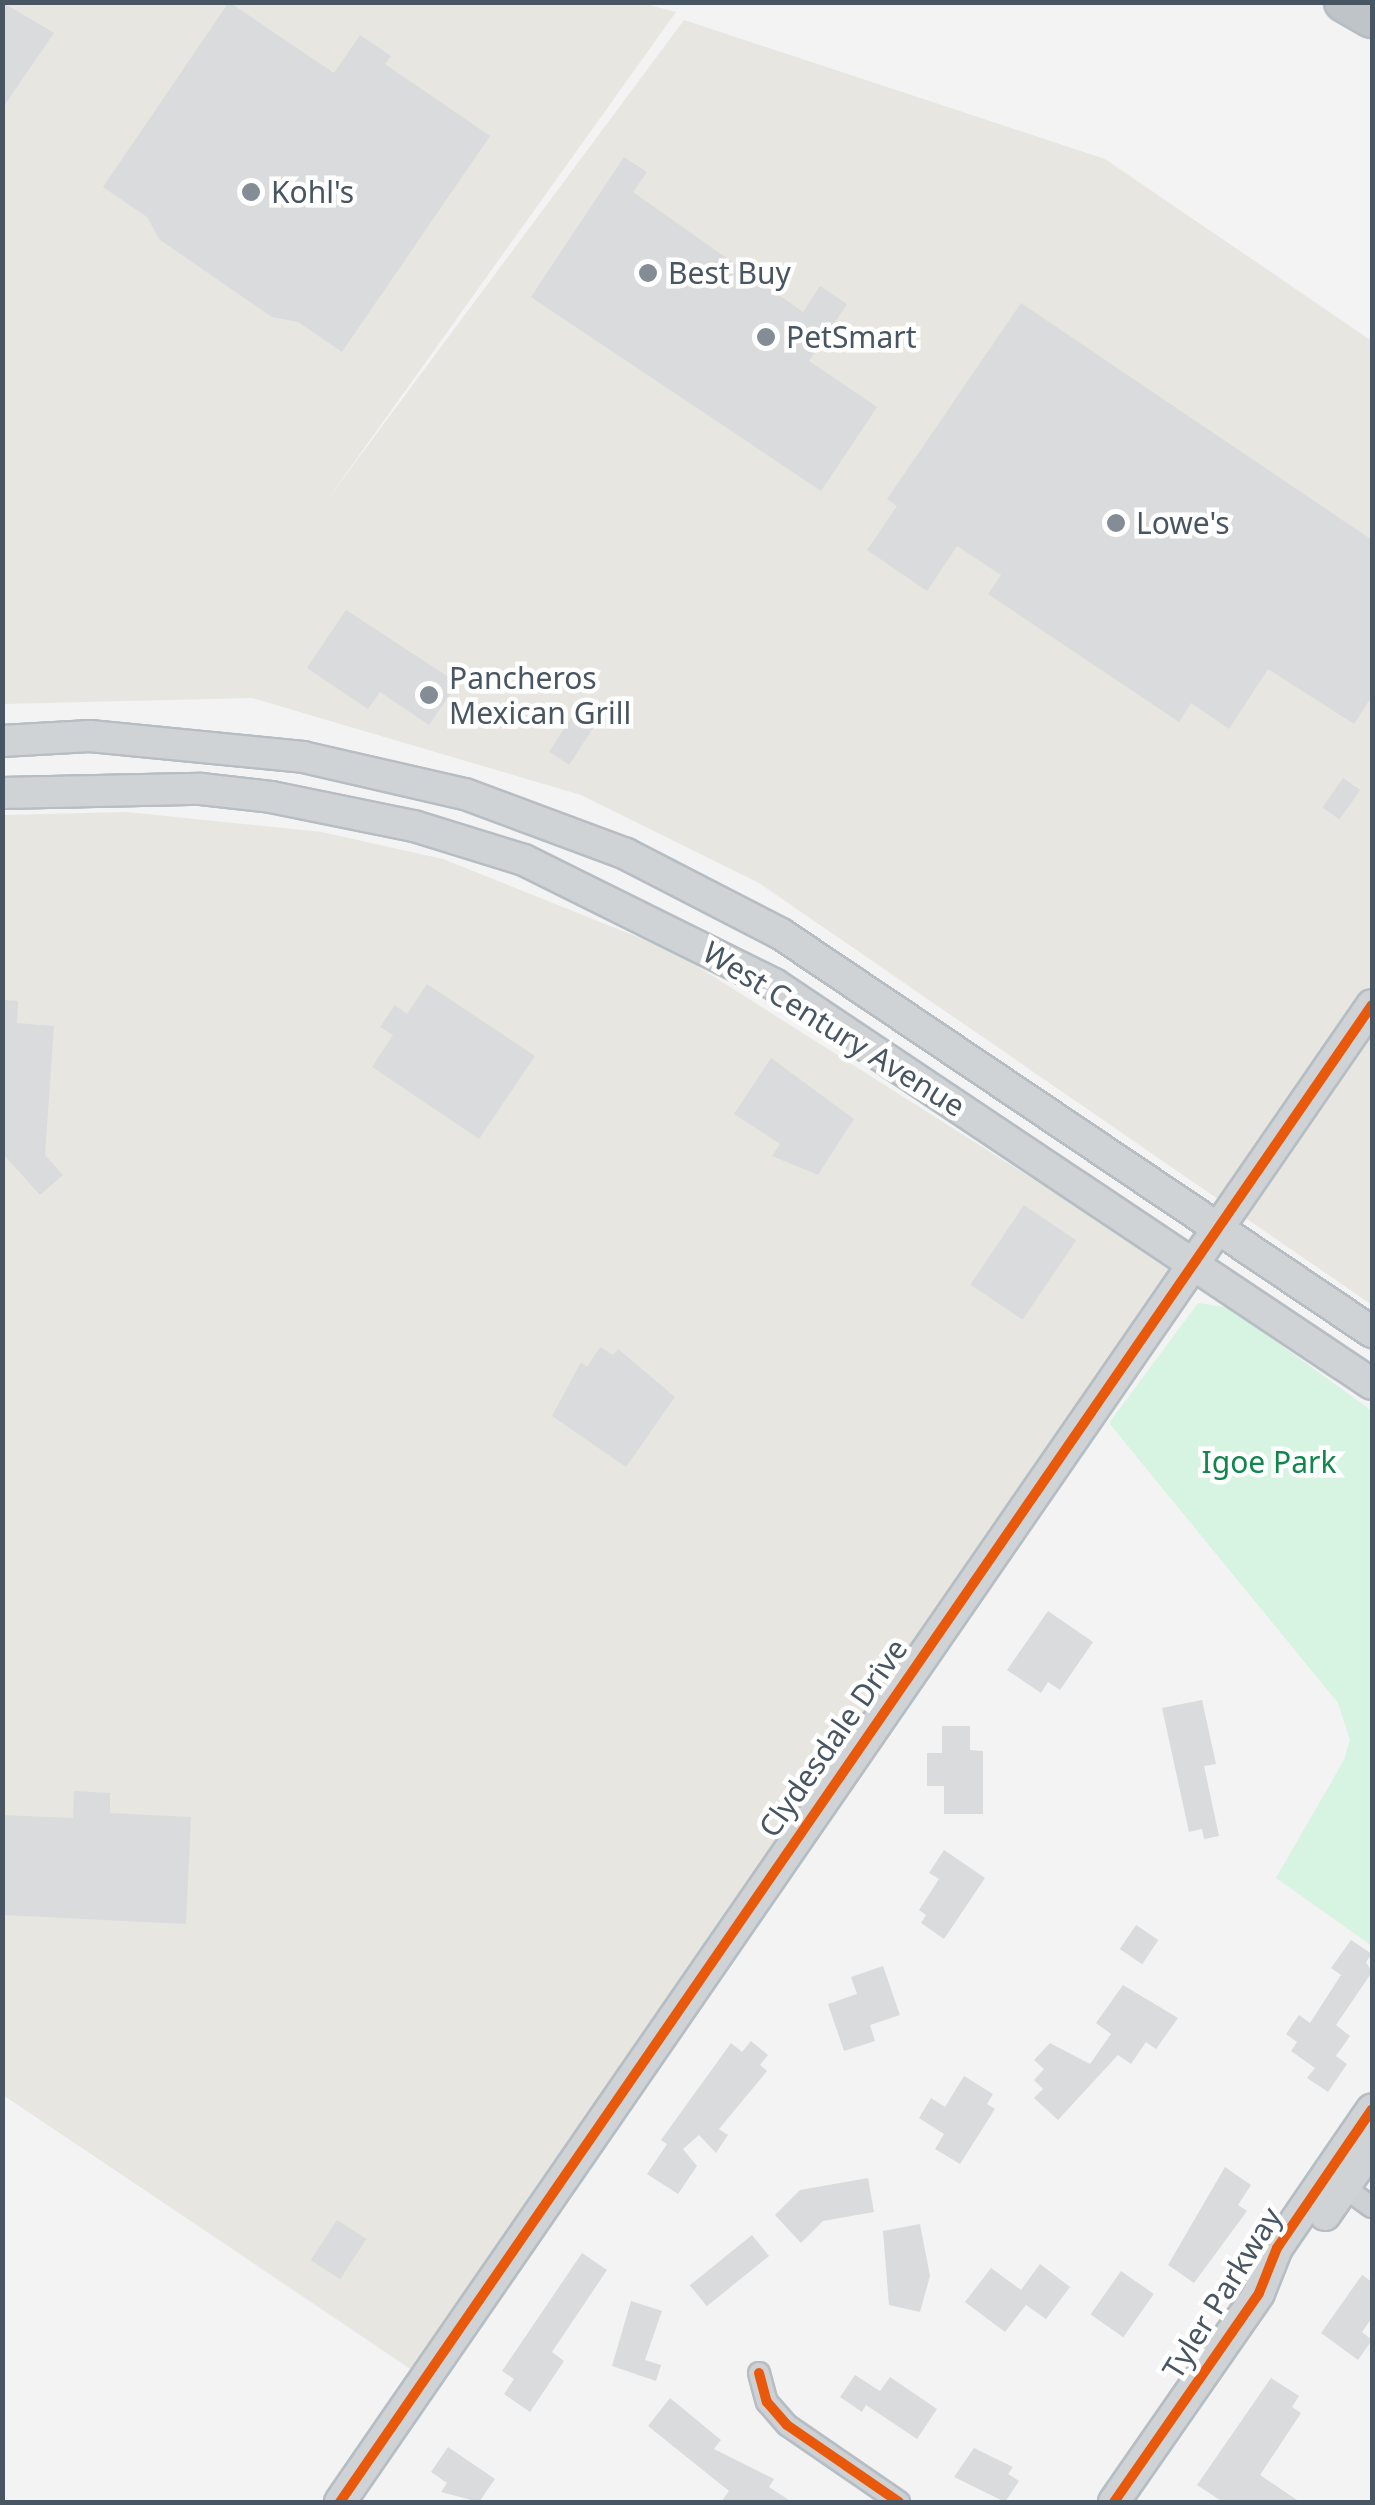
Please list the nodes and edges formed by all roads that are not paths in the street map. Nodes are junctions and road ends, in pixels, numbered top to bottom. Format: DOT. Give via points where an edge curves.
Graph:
graph roads {
  1 [pos="1344,2"];
  2 [pos="1372,18"];
  3 [pos="2,741"];
  4 [pos="2,794"];
  5 [pos="1372,1005"];
  6 [pos="1220,1226"];
  7 [pos="1194,1262"];
  8 [pos="1372,1332"];
  9 [pos="1372,1384"];
  10 [pos="1372,2109"];
  11 [pos="1372,2147"];
  12 [pos="1344,2188"];
  13 [pos="1372,2207"];
  14 [pos="1259,2292"];
  15 [pos="759,2373"];
  16 [pos="351,2499"];
  17 [pos="1123,2499"];
  18 [pos="899,2502"];
  1 -- 2 [label="highway"];
  3 -- 6 [label="main road, West Century Avenue" via="90,736 303,757 449,789 566,829 782,934"];
  4 -- 7 [label="main road, West Century Avenue" via="201,790 271,797 414,826 524,860 774,984"];
  5 -- 6 [label="main road, Clydesdale Drive"];
  6 -- 7 [label="main road, Clydesdale Drive"];
  6 -- 8 [label="main road, West Century Avenue"];
  7 -- 9 [label="main road, West Century Avenue"];
  7 -- 16 [label="main road, Clydesdale Drive"];
  10 -- 14 [label="main road, Tyler Parkway" via="1277,2248"];
  11 -- 12 [label="main road, Tyler Parkway"];
  12 -- 13 [label="street"];
  12 -- 14 [label="main road, Tyler Parkway" via="1294,2259"];
  14 -- 17 [label="main road, Tyler Parkway"];
  15 -- 18 [label="street" via="767,2402 787,2425"];
}
